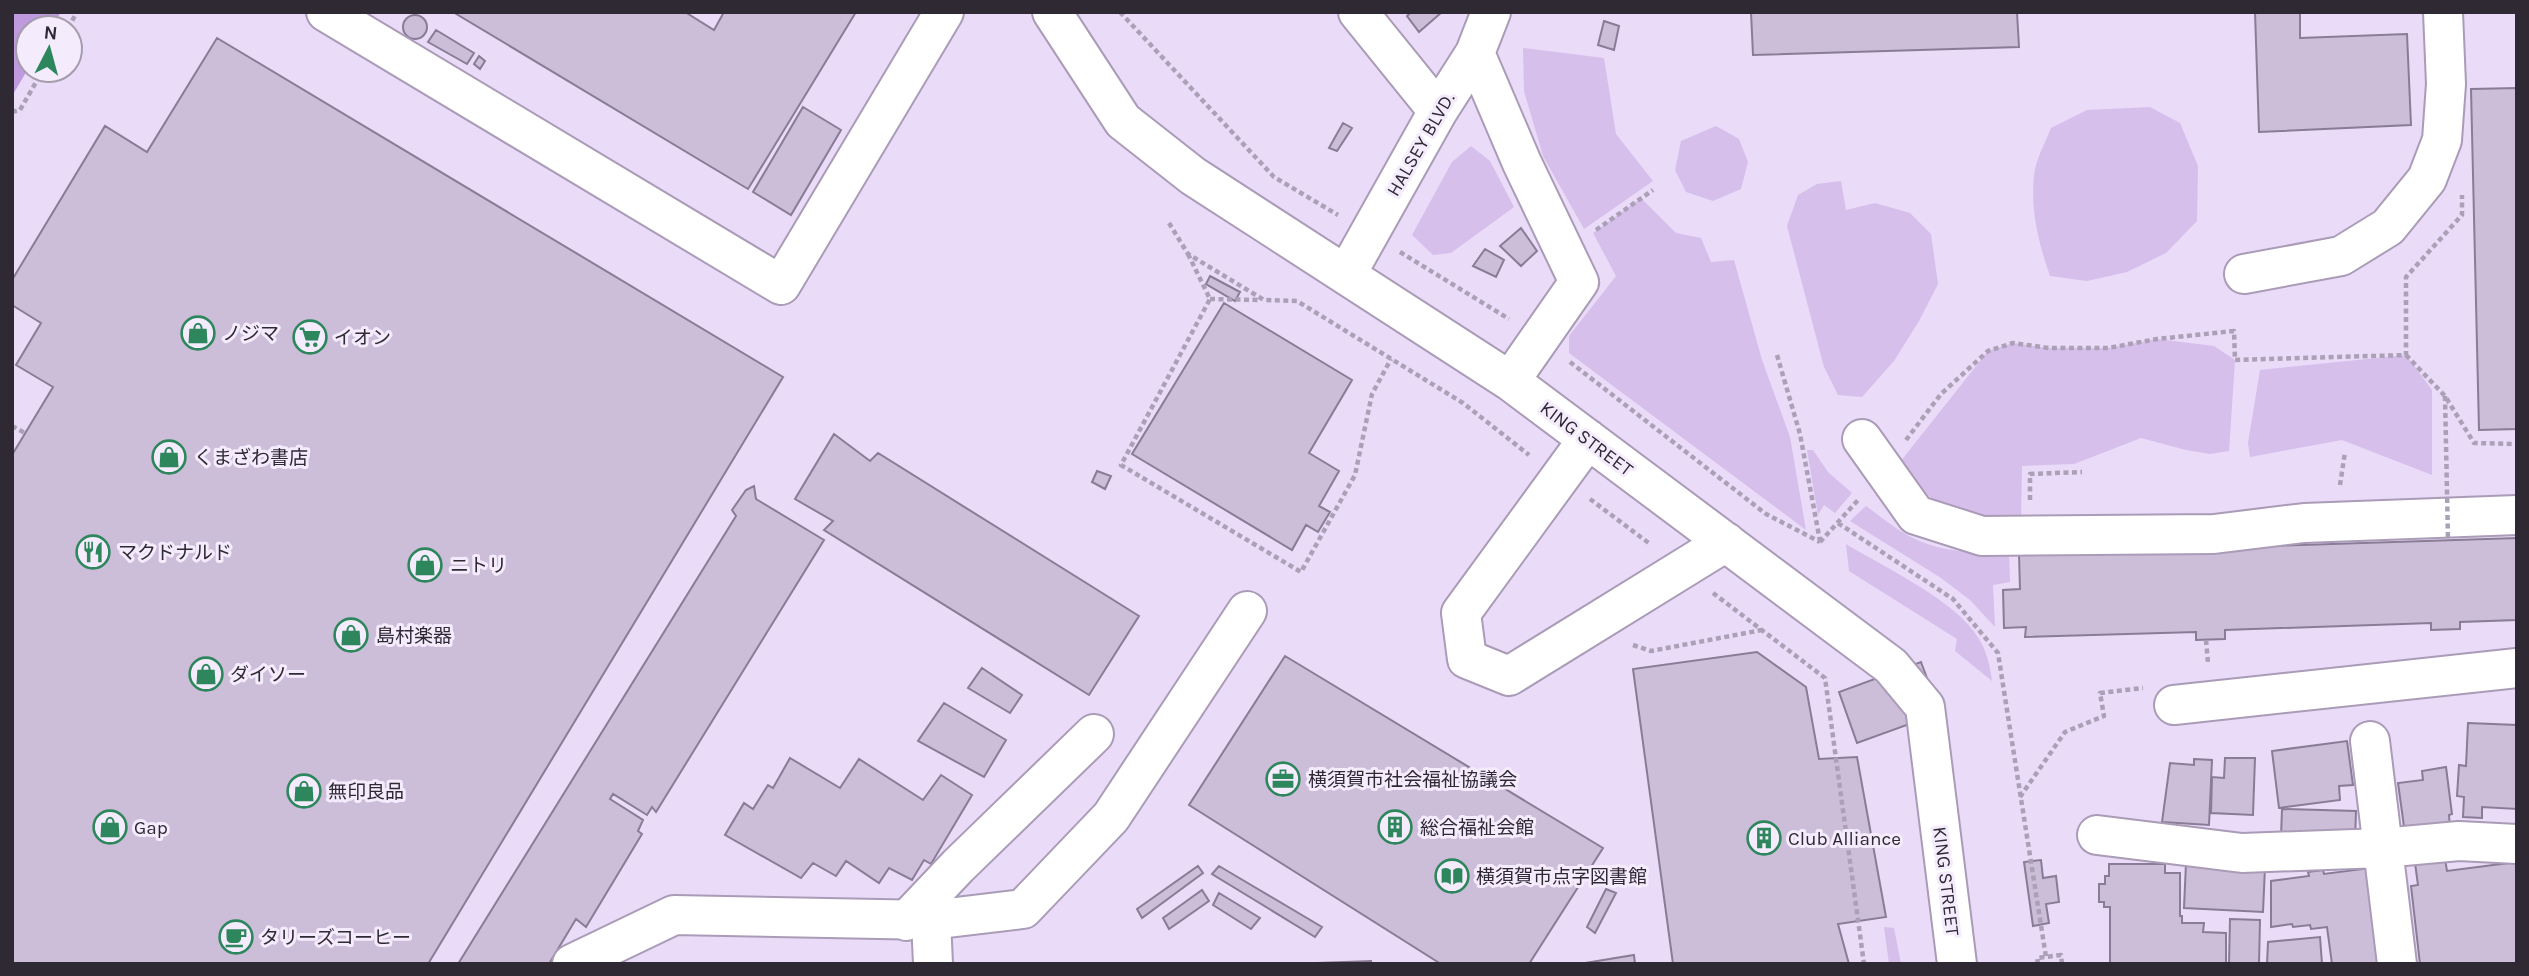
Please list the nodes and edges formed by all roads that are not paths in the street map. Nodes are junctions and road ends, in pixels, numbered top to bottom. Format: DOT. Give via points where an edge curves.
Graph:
graph roads {
  1 [pos="326,12"];
  2 [pos="944,12"];
  3 [pos="1052,12"];
  4 [pos="1358,12"];
  5 [pos="1491,12"];
  6 [pos="2443,12"];
  7 [pos="1475,53"];
  8 [pos="1437,111"];
  9 [pos="2244,274"];
  10 [pos="1346,275"];
  11 [pos="1510,381"];
  12 [pos="1588,439"];
  13 [pos="1861,439"];
  14 [pos="2517,515"];
  15 [pos="1726,542"];
  16 [pos="1247,611"];
  17 [pos="2517,668"];
  18 [pos="2174,705"];
  19 [pos="1094,734"];
  20 [pos="2370,741"];
  21 [pos="2097,835"];
  22 [pos="2517,844"];
  23 [pos="2382,848"];
  24 [pos="919,920"];
  25 [pos="572,964"];
  26 [pos="933,964"];
  27 [pos="1957,964"];
  28 [pos="2397,964"];
  1 -- 2 [label="street" via="781,285"];
  3 -- 10 [label="street, KING STREET" via="1123,121 1193,176"];
  4 -- 8 [label="street"];
  5 -- 7 [label="street, HALSEY BLVD."];
  6 -- 9 [label="street" via="2446,84 2442,140 2427,179 2388,227 2341,256"];
  7 -- 8 [label="street, HALSEY BLVD."];
  7 -- 11 [label="street" via="1579,282"];
  8 -- 10 [label="street, HALSEY BLVD."];
  10 -- 11 [label="street, KING STREET"];
  11 -- 12 [label="street, KING STREET"];
  12 -- 15 [label="street, KING STREET"];
  12 -- 15 [label="street" via="1461,613 1467,659 1509,676"];
  13 -- 14 [label="street" via="1916,515 1982,536 2214,534 2304,523"];
  15 -- 27 [label="street, KING STREET" via="1891,666 1925,707"];
  16 -- 24 [label="street" via="1111,817 1023,909"];
  17 -- 18 [label="street"];
  19 -- 24 [label="street" via="958,866"];
  20 -- 23 [label="street"];
  21 -- 23 [label="street" via="2242,853"];
  22 -- 23 [label="street" via="2459,841"];
  23 -- 28 [label="street"];
  24 -- 25 [label="street" via="674,915"];
  24 -- 26 [label="street"];
}
